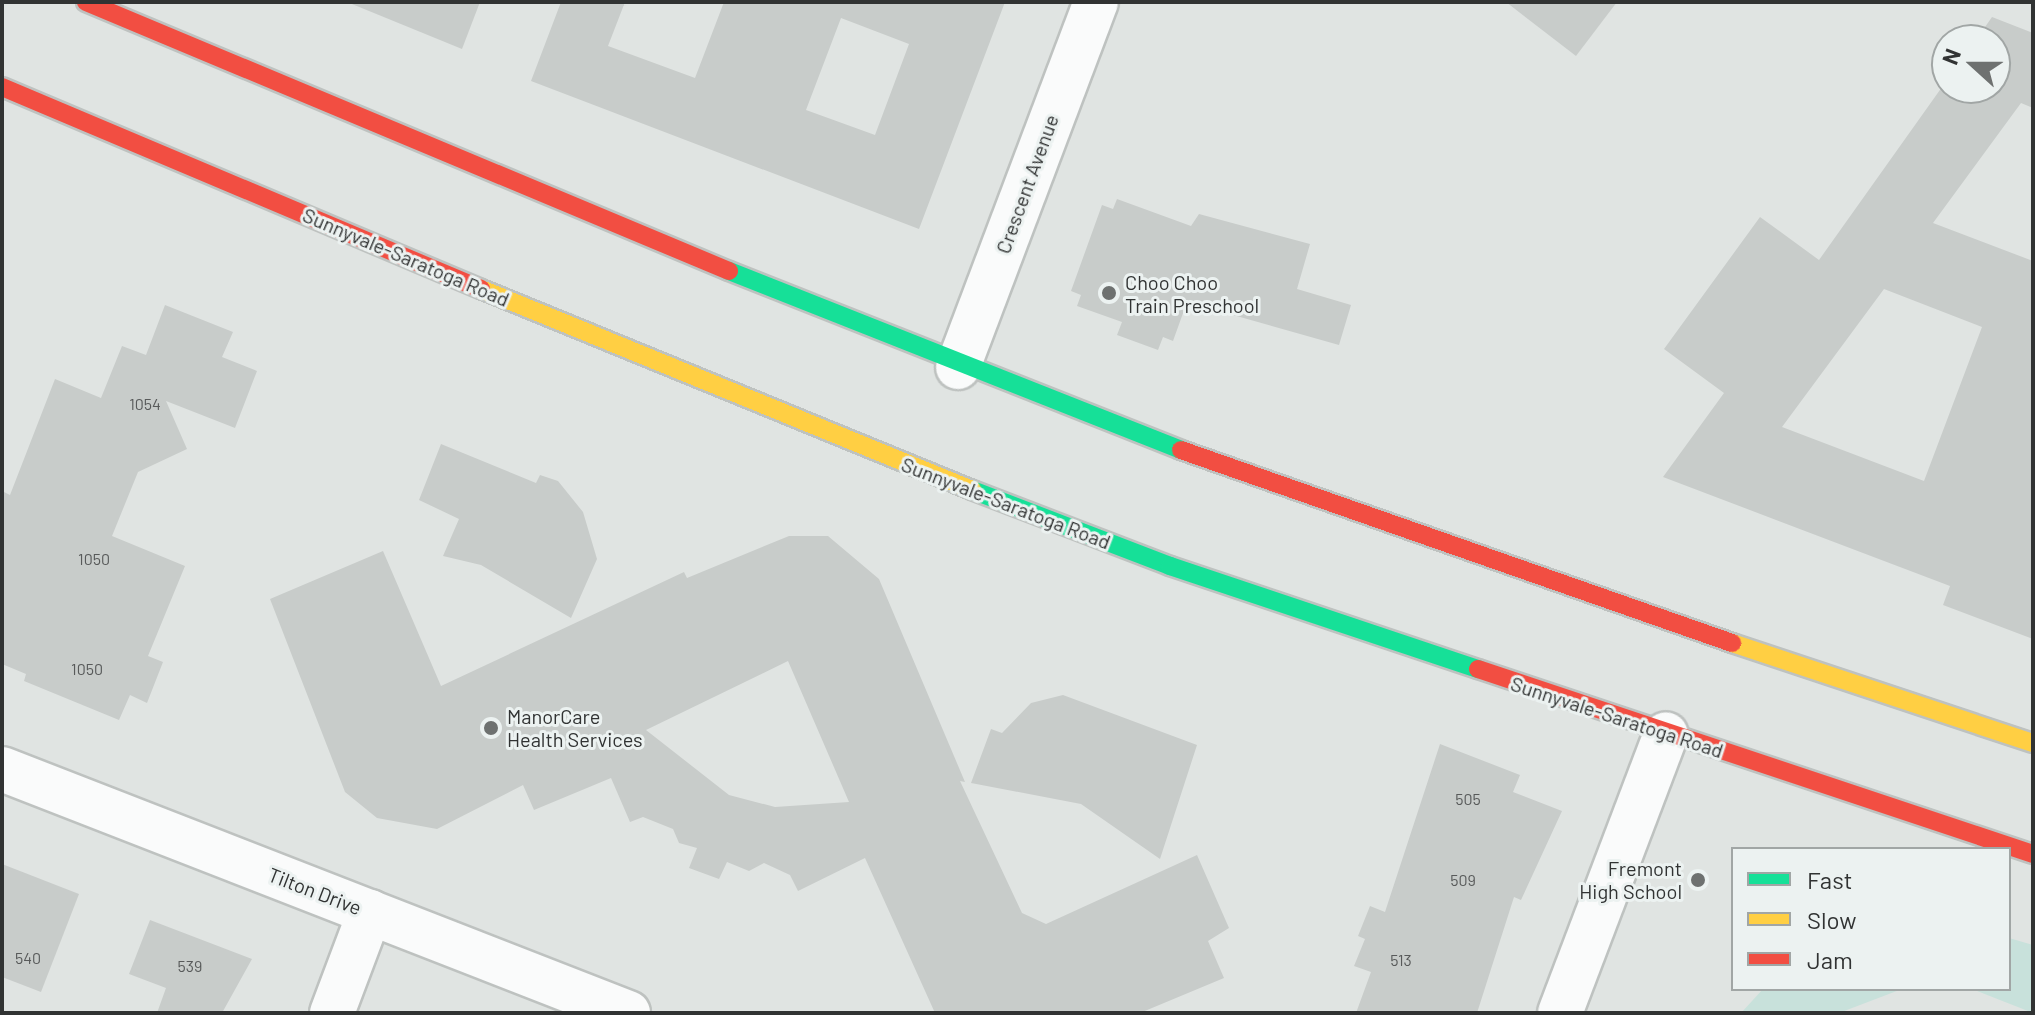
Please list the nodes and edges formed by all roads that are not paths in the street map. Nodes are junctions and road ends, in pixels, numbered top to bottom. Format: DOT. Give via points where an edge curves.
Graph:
graph roads {
  1 [pos="86,2"];
  2 [pos="1096,2"];
  3 [pos="2,87"];
  4 [pos="958,367"];
  5 [pos="1666,734"];
  6 [pos="2033,743"];
  7 [pos="2,769"];
  8 [pos="2033,854"];
  9 [pos="370,912"];
  10 [pos="332,1013"];
  11 [pos="628,1013"];
  12 [pos="1560,1013"];
  1 -- 4 [label="main road"];
  2 -- 4 [label="street, Crescent Avenue"];
  3 -- 5 [label="main road, Sunnyvale-Saratoga Road" via="1017,508"];
  4 -- 6 [label="main road" via="1394,530"];
  5 -- 8 [label="main road, Sunnyvale-Saratoga Road"];
  5 -- 12 [label="street"];
  7 -- 9 [label="street, Tilton Drive"];
  9 -- 10 [label="street"];
  9 -- 11 [label="street, Tilton Drive"];
}
